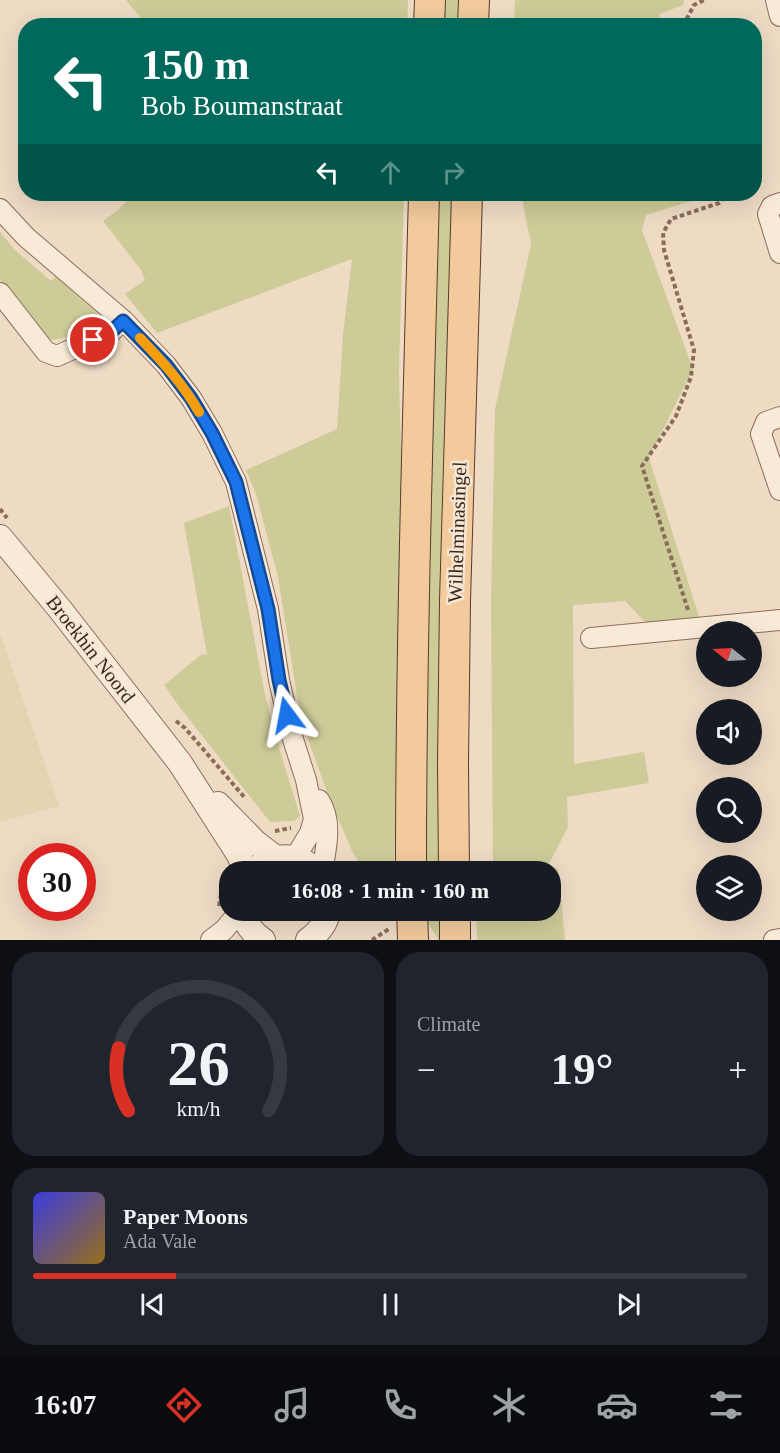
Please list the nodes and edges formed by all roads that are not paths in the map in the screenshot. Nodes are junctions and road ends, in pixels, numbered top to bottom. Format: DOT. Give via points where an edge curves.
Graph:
graph roads {
  1 [pos="430,0"];
  2 [pos="474,0"];
  3 [pos="776,0"];
  4 [pos="780,15"];
  5 [pos="429,18"];
  6 [pos="473,18"];
  7 [pos="424,201"];
  8 [pos="467,201"];
  9 [pos="780,203"];
  10 [pos="0,209"];
  11 [pos="780,253"];
  12 [pos="0,293"];
  13 [pos="123,321"];
  14 [pos="780,417"];
  15 [pos="780,490"];
  16 [pos="0,537"];
  17 [pos="780,620"];
  18 [pos="591,638"];
  19 [pos="180,763"];
  20 [pos="306,780"];
  21 [pos="286,858"];
  22 [pos="241,861"];
  23 [pos="274,861"];
  24 [pos="298,861"];
  25 [pos="323,861"];
  26 [pos="411,861"];
  27 [pos="454,861"];
  28 [pos="229,921"];
  29 [pos="243,921"];
  30 [pos="455,921"];
  31 [pos="780,939"];
  32 [pos="211,940"];
  33 [pos="260,940"];
  34 [pos="455,940"];
  35 [pos="774,940"];
  1 -- 5 [label="main road"];
  2 -- 6 [label="main road"];
  3 -- 4 [label="street"];
  7 -- 26 [label="main road, Wilhelminasingel"];
  8 -- 27 [label="main road, Wilhelminasingel" via="455,601"];
  9 -- 11 [label="street" via="772,206 768,214"];
  10 -- 13 [label="street" via="26,237"];
  12 -- 13 [label="street" via="46,352 57,356 111,332"];
  13 -- 20 [label="street" via="166,365 191,398 236,482 268,609 291,733"];
  14 -- 15 [label="street" via="766,422 761,434"];
  16 -- 19 [label="street, Broekhin Noord"];
  17 -- 18 [label="street"];
  19 -- 21 [label="street, Broekhin Noord" via="255,842"];
  19 -- 22 [label="street, Broekhin Noord"];
  20 -- 21 [label="street" via="314,819 310,833"];
  20 -- 25 [label="street" via="322,803 328,829"];
  21 -- 23 [label="street"];
  21 -- 24 [label="street, Broekhin Noord"];
  28 -- 32 [label="street"];
  29 -- 33 [label="street"];
  30 -- 34 [label="main road"];
  31 -- 35 [label="street"];
}
